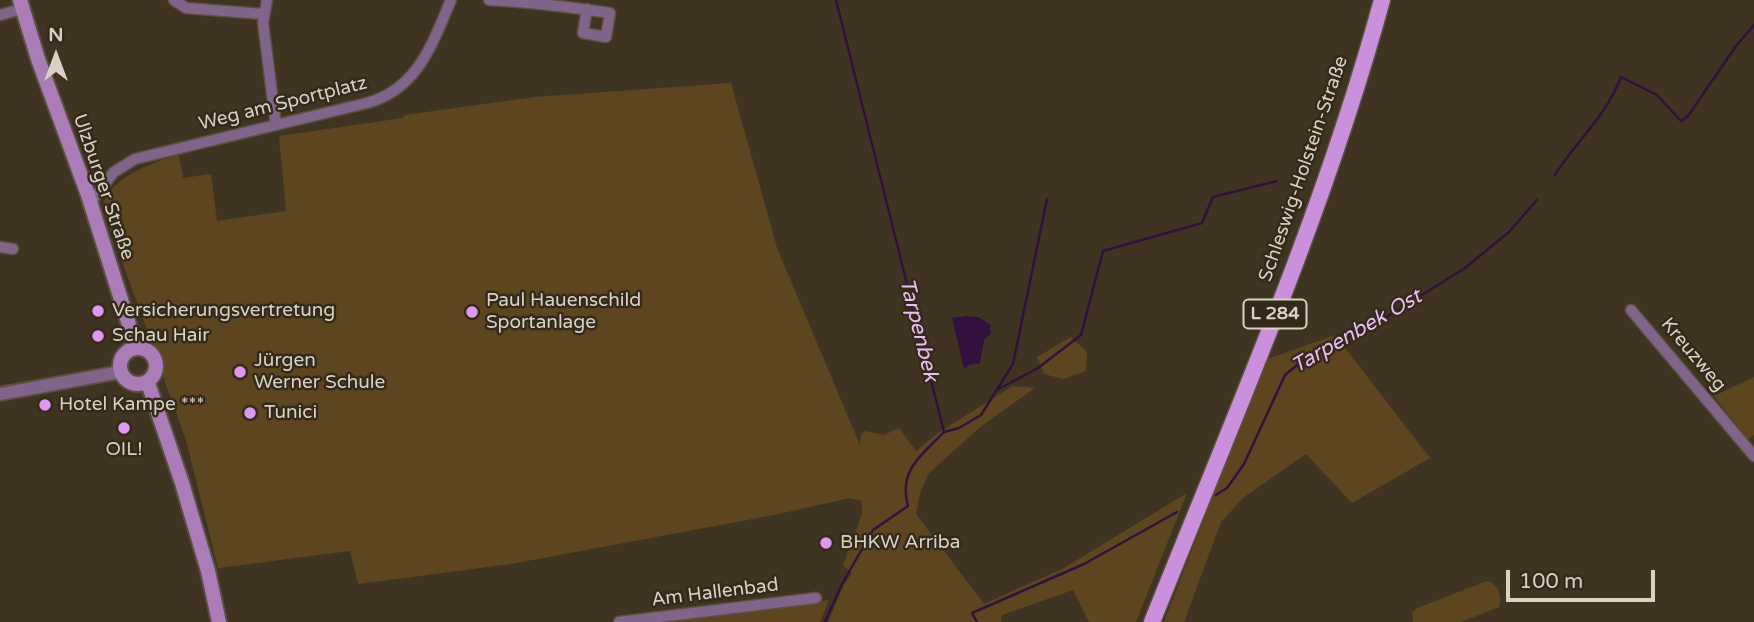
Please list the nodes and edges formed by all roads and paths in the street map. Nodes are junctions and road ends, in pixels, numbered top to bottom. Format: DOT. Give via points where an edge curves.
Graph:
graph roads {
  1 [pos="174,0"];
  2 [pos="267,0"];
  3 [pos="451,0"];
  4 [pos="489,0"];
  5 [pos="1382,0"];
  6 [pos="21,4"];
  7 [pos="587,9"];
  8 [pos="263,14"];
  9 [pos="0,15"];
  10 [pos="276,125"];
  11 [pos="90,203"];
  12 [pos="0,247"];
  13 [pos="13,249"];
  14 [pos="1631,310"];
  15 [pos="136,347"];
  16 [pos="120,372"];
  17 [pos="148,383"];
  18 [pos="0,394"];
  19 [pos="1754,456"];
  20 [pos="816,598"];
  21 [pos="219,622"];
  22 [pos="619,622"];
  23 [pos="1152,622"];
  1 -- 8 [label="street" via="186,8"];
  2 -- 8 [label="street"];
  3 -- 10 [label="street, Weg am Sportplatz" via="424,62 397,90 367,103"];
  4 -- 7 [label="street"];
  5 -- 23 [label="main road, Schleswig-Holstein-Straße / L 284" via="1284,294"];
  6 -- 9 [label="street"];
  6 -- 11 [label="main road, Ulzburger Straße"];
  8 -- 10 [label="street"];
  10 -- 11 [label="street, Weg am Sportplatz" via="132,160 113,174"];
  11 -- 15 [label="main road, Ulzburger Straße"];
  12 -- 13 [label="street"];
  14 -- 19 [label="street, Kreuzweg"];
  15 -- 16 [label="main road" via="121,358"];
  15 -- 17 [label="main road, Ulzburger Straße" via="148,350 155,359 156,369"];
  16 -- 17 [label="main road" via="131,383"];
  16 -- 18 [label="street"];
  17 -- 21 [label="main road, Ulzburger Straße" via="208,571"];
  20 -- 22 [label="street, Am Hallenbad"];
}
